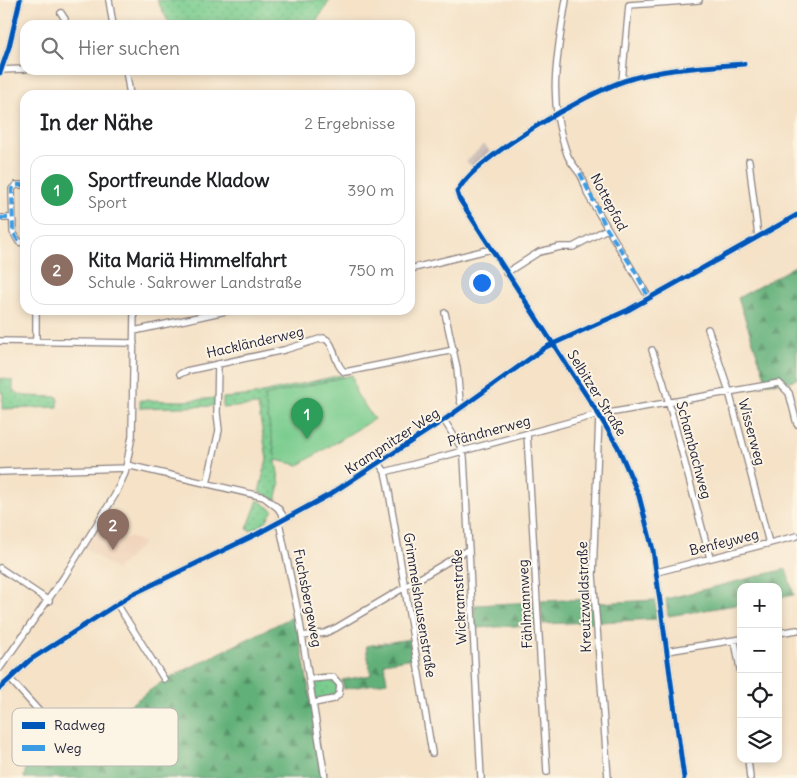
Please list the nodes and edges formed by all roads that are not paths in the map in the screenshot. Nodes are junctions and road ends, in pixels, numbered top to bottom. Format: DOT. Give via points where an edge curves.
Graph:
graph roads {
  1 [pos="20,0"];
  2 [pos="109,0"];
  3 [pos="566,0"];
  4 [pos="699,0"];
  5 [pos="61,13"];
  6 [pos="65,20"];
  7 [pos="112,20"];
  8 [pos="744,64"];
  9 [pos="20,69"];
  10 [pos="1,71"];
  11 [pos="127,75"];
  12 [pos="622,81"];
  13 [pos="129,90"];
  14 [pos="556,115"];
  15 [pos="749,161"];
  16 [pos="20,185"];
  17 [pos="797,215"];
  18 [pos="0,218"];
  19 [pos="12,218"];
  20 [pos="607,229"];
  21 [pos="758,236"];
  22 [pos="20,242"];
  23 [pos="491,249"];
  24 [pos="415,268"];
  25 [pos="506,273"];
  26 [pos="649,298"];
  27 [pos="445,313"];
  28 [pos="36,315"];
  29 [pos="134,315"];
  30 [pos="207,315"];
  31 [pos="708,329"];
  32 [pos="134,331"];
  33 [pos="36,340"];
  34 [pos="0,341"];
  35 [pos="134,341"];
  36 [pos="551,344"];
  37 [pos="454,350"];
  38 [pos="652,350"];
  39 [pos="218,364"];
  40 [pos="180,374"];
  41 [pos="728,392"];
  42 [pos="669,402"];
  43 [pos="463,407"];
  44 [pos="599,415"];
  45 [pos="444,420"];
  46 [pos="797,424"];
  47 [pos="527,434"];
  48 [pos="463,451"];
  49 [pos="379,463"];
  50 [pos="127,467"];
  51 [pos="0,472"];
  52 [pos="385,472"];
  53 [pos="207,484"];
  54 [pos="282,521"];
  55 [pos="797,536"];
  56 [pos="769,543"];
  57 [pos="469,549"];
  58 [pos="710,558"];
  59 [pos="0,568"];
  60 [pos="656,572"];
  61 [pos="404,587"];
  62 [pos="49,601"];
  63 [pos="116,604"];
  64 [pos="797,630"];
  65 [pos="782,632"];
  66 [pos="302,636"];
  67 [pos="737,640"];
  68 [pos="667,651"];
  69 [pos="0,668"];
  70 [pos="10,679"];
  71 [pos="164,679"];
  72 [pos="310,679"];
  73 [pos="0,688"];
  74 [pos="314,703"];
  75 [pos="36,708"];
  76 [pos="432,753"];
  77 [pos="748,763"];
  78 [pos="547,772"];
  79 [pos="325,778"];
  80 [pos="481,778"];
  81 [pos="608,778"];
  82 [pos="684,778"];
  83 [pos="750,778"];
  1 -- 10 [label="street"];
  2 -- 7 [label="street"];
  3 -- 14 [label="street, Nottepfad" via="554,72"];
  4 -- 12 [label="street" via="629,5"];
  5 -- 6 [label="street"];
  8 -- 12 [label="street" via="672,69"];
  9 -- 10 [label="street"];
  11 -- 13 [label="street"];
  12 -- 14 [label="street"];
  14 -- 20 [label="street, Nottepfad" via="568,156"];
  14 -- 23 [label="street, Selbitzer Straße" via="504,148 457,192"];
  15 -- 21 [label="street"];
  16 -- 19 [label="street" via="12,189"];
  17 -- 21 [label="street, Krampnitzer Weg"];
  18 -- 19 [label="street"];
  19 -- 22 [label="street" via="14,236"];
  20 -- 25 [label="street" via="573,247 539,252"];
  20 -- 26 [label="street, Nottepfad"];
  21 -- 26 [label="street, Krampnitzer Weg"];
  23 -- 24 [label="street"];
  23 -- 25 [label="street, Selbitzer Straße"];
  25 -- 36 [label="street, Selbitzer Straße"];
  26 -- 36 [label="street, Krampnitzer Weg"];
  27 -- 37 [label="street"];
  28 -- 33 [label="street"];
  29 -- 32 [label="street"];
  30 -- 32 [label="street"];
  31 -- 41 [label="street, Wisserweg"];
  32 -- 35 [label="street"];
  33 -- 34 [label="street"];
  33 -- 35 [label="street"];
  35 -- 50 [label="street" via="132,436"];
  36 -- 43 [label="street, Krampnitzer Weg"];
  36 -- 44 [label="street, Selbitzer Straße"];
  37 -- 39 [label="street, Hackländerweg" via="345,372 339,368 325,338"];
  37 -- 43 [label="street"];
  38 -- 42 [label="street, Schambachweg"];
  39 -- 40 [label="street, Hackländerweg"];
  39 -- 53 [label="street" via="218,430"];
  41 -- 42 [label="street, Pfändnerweg"];
  41 -- 46 [label="street, Pfändnerweg" via="779,383 788,393"];
  41 -- 56 [label="street, Wisserweg"];
  42 -- 44 [label="street, Pfändnerweg"];
  42 -- 58 [label="street, Schambachweg"];
  43 -- 45 [label="street, Krampnitzer Weg"];
  44 -- 47 [label="street, Pfändnerweg"];
  44 -- 60 [label="street, Selbitzer Straße" via="639,496"];
  44 -- 81 [label="street, Kreutzwaldstraße" via="593,575"];
  45 -- 48 [label="street, Wickramstraße"];
  45 -- 49 [label="street, Krampnitzer Weg"];
  47 -- 48 [label="street, Pfändnerweg"];
  47 -- 78 [label="street, Fählmannweg"];
  48 -- 52 [label="street, Pfändnerweg"];
  48 -- 57 [label="street, Wickramstraße"];
  49 -- 52 [label="street, Grimmelshausenstraße"];
  49 -- 54 [label="street, Krampnitzer Weg"];
  50 -- 51 [label="street"];
  50 -- 53 [label="street"];
  50 -- 62 [label="street" via="115,494"];
  52 -- 61 [label="street, Grimmelshausenstraße"];
  53 -- 54 [label="street" via="264,497 278,508"];
  54 -- 63 [label="street, Krampnitzer Weg"];
  54 -- 66 [label="street, Fuchsbergeweg"];
  55 -- 56 [label="street, Benfeyweg"];
  56 -- 58 [label="street, Benfeyweg"];
  57 -- 61 [label="street"];
  57 -- 80 [label="street, Wickramstraße"];
  58 -- 60 [label="street, Benfeyweg"];
  59 -- 62 [label="street"];
  60 -- 68 [label="street, Selbitzer Straße"];
  61 -- 66 [label="street" via="336,628"];
  61 -- 76 [label="street, Grimmelshausenstraße"];
  62 -- 69 [label="street"];
  63 -- 70 [label="street, Krampnitzer Weg" via="30,660"];
  63 -- 71 [label="street"];
  64 -- 65 [label="street"];
  66 -- 72 [label="street, Fuchsbergeweg"];
  67 -- 68 [label="street"];
  68 -- 82 [label="street, Selbitzer Straße"];
  70 -- 73 [label="street, Krampnitzer Weg"];
  70 -- 75 [label="street"];
  72 -- 74 [label="street, Fuchsbergeweg"];
  72 -- 74 [label="street" via="333,677 340,685 339,694 334,699"];
  74 -- 79 [label="street, Fuchsbergeweg"];
  77 -- 83 [label="street"];
}
